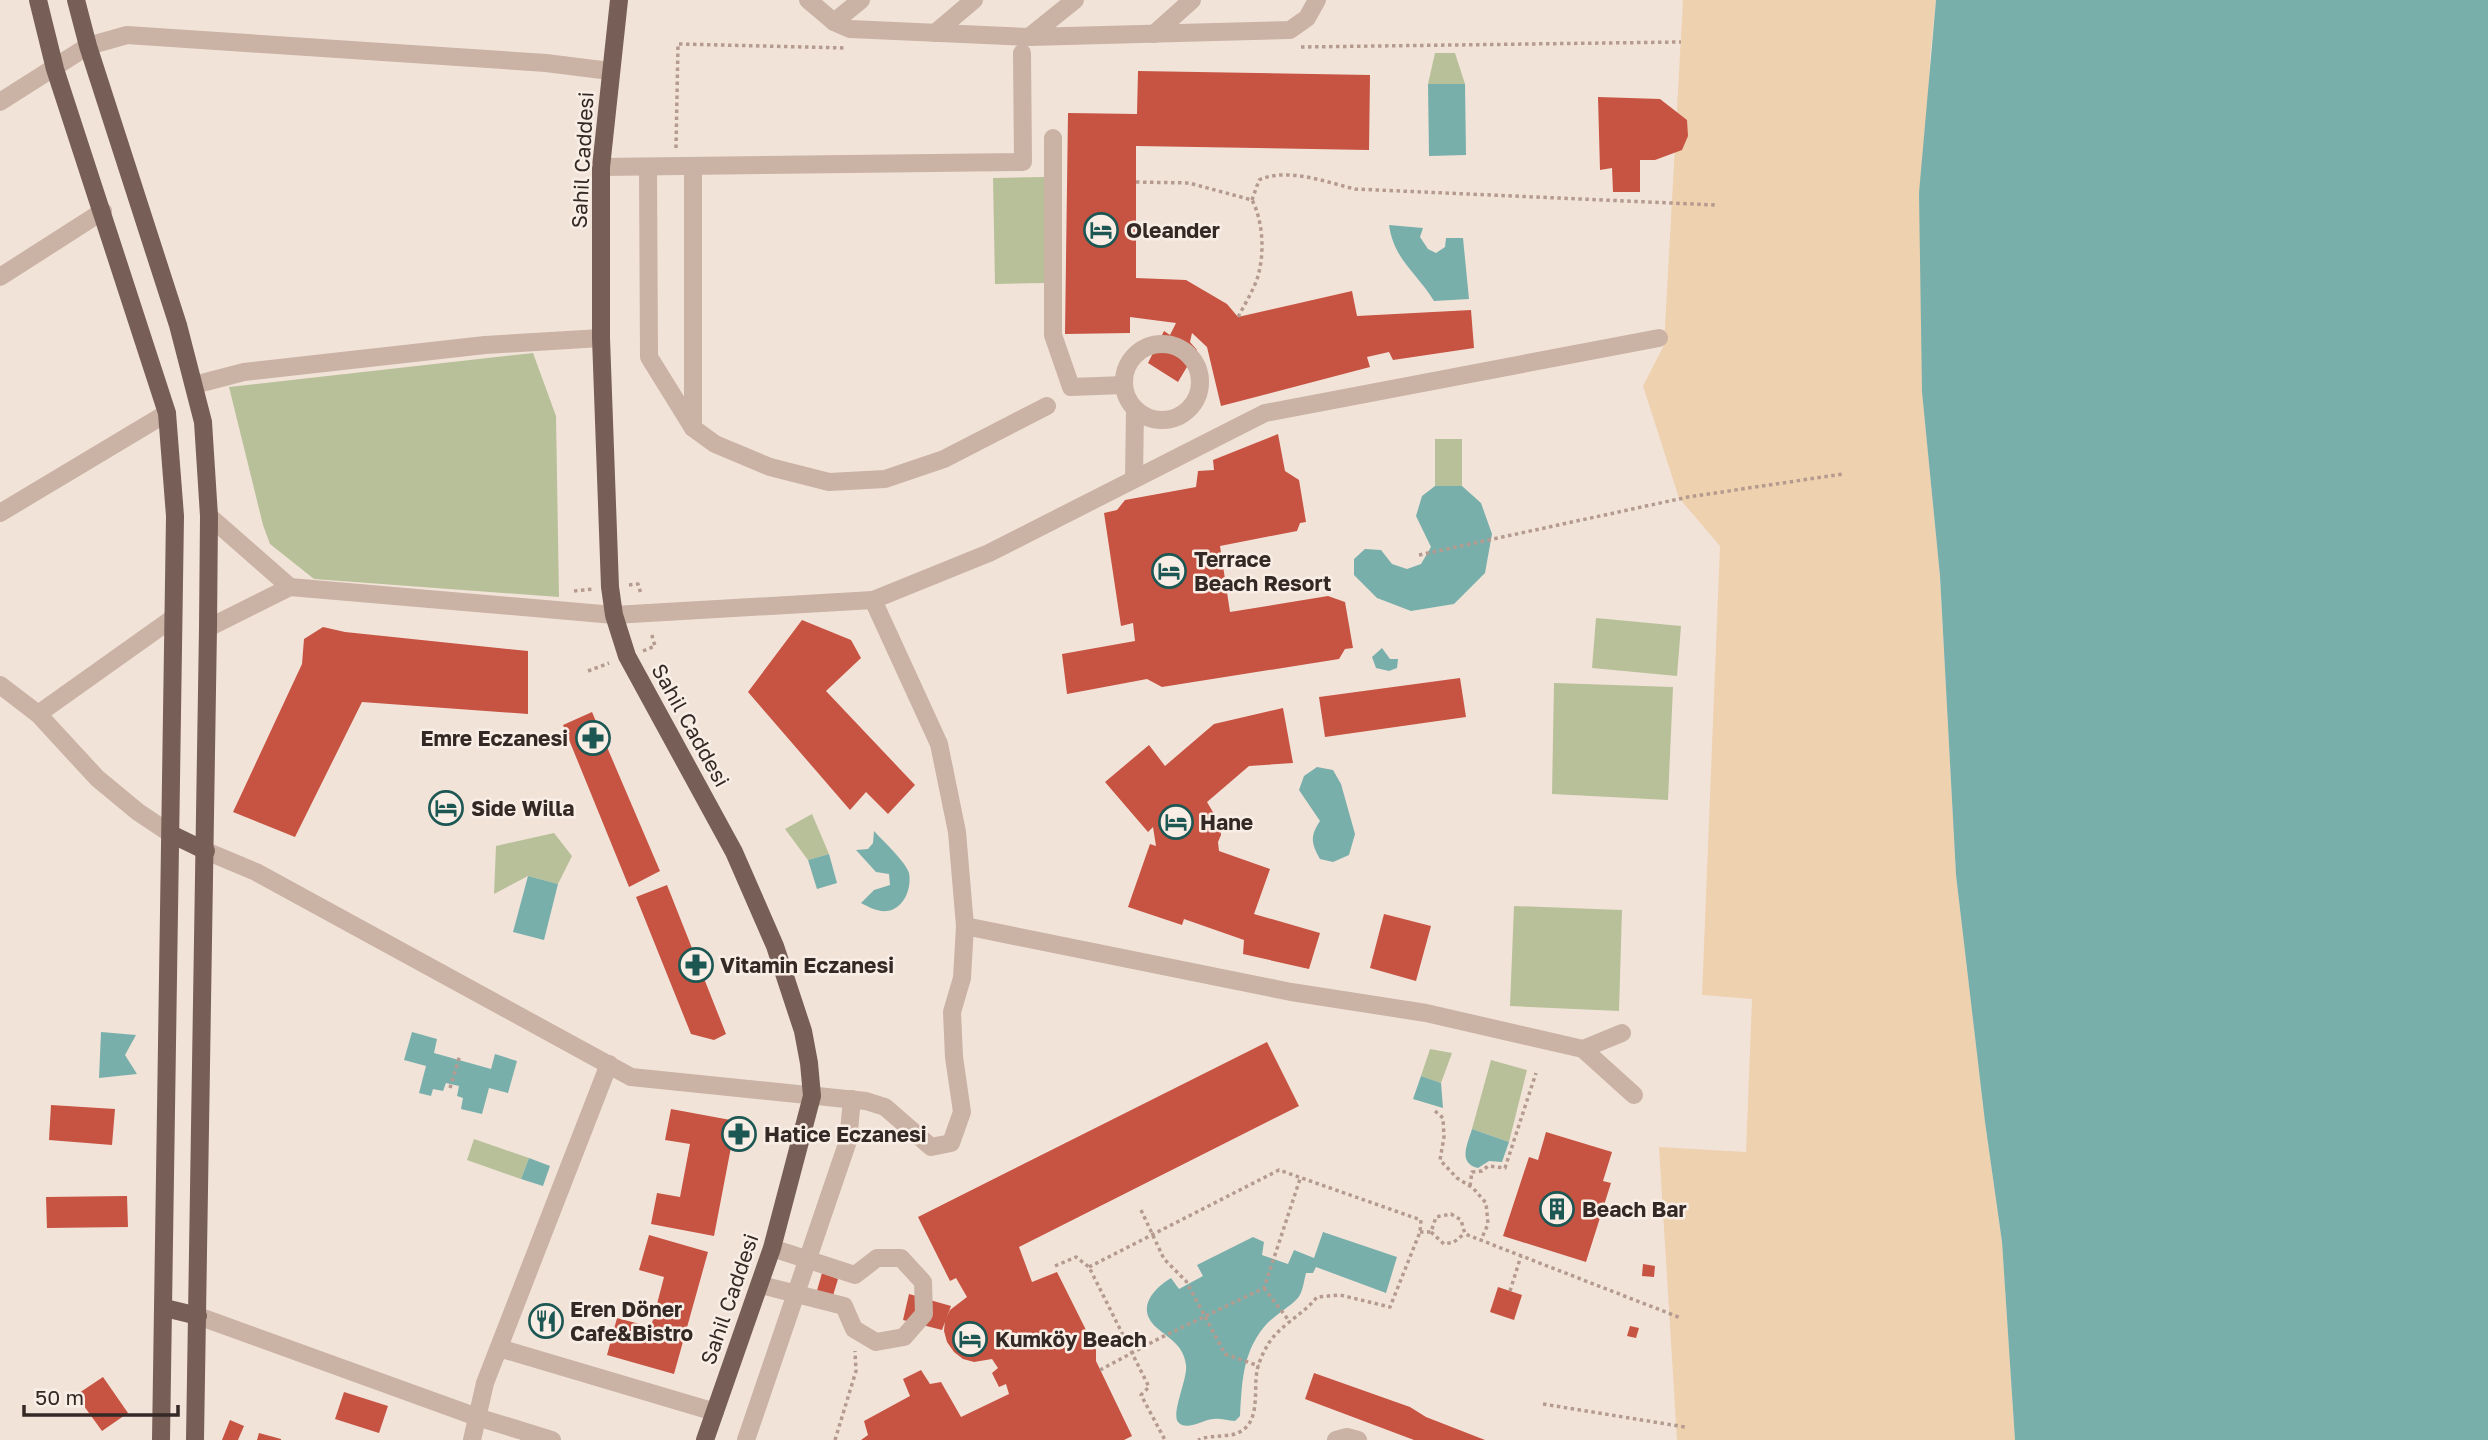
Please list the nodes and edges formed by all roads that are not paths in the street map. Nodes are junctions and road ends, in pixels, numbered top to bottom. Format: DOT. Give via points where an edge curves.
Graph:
graph roads {
  1 [pos="38,0"];
  2 [pos="76,0"];
  3 [pos="619,0"];
  4 [pos="808,0"];
  5 [pos="861,0"];
  6 [pos="974,0"];
  7 [pos="1075,0"];
  8 [pos="1192,0"];
  9 [pos="1317,0"];
  10 [pos="834,22"];
  11 [pos="935,33"];
  12 [pos="1154,34"];
  13 [pos="1025,45"];
  14 [pos="88,47"];
  15 [pos="55,69"];
  16 [pos="610,71"];
  17 [pos="0,102"];
  18 [pos="1053,138"];
  19 [pos="601,167"];
  20 [pos="648,167"];
  21 [pos="684,167"];
  22 [pos="103,211"];
  23 [pos="0,278"];
  24 [pos="601,338"];
  25 [pos="1659,338"];
  26 [pos="194,384"];
  27 [pos="1124,385"];
  28 [pos="1046,407"];
  29 [pos="1135,409"];
  30 [pos="167,413"];
  31 [pos="693,428"];
  32 [pos="1134,479"];
  33 [pos="0,513"];
  34 [pos="209,516"];
  35 [pos="290,587"];
  36 [pos="873,600"];
  37 [pos="614,615"];
  38 [pos="173,618"];
  39 [pos="208,628"];
  40 [pos="0,685"];
  41 [pos="38,714"];
  42 [pos="172,834"];
  43 [pos="206,851"];
  44 [pos="965,926"];
  45 [pos="1622,1033"];
  46 [pos="1583,1049"];
  47 [pos="609,1064"];
  48 [pos="1634,1095"];
  49 [pos="812,1096"];
  50 [pos="852,1099"];
  51 [pos="772,1248"];
  52 [pos="808,1260"];
  53 [pos="761,1285"];
  54 [pos="797,1294"];
  55 [pos="164,1308"];
  56 [pos="198,1316"];
  57 [pos="499,1348"];
  58 [pos="715,1412"];
  59 [pos="477,1417"];
  60 [pos="161,1440"];
  61 [pos="195,1440"];
  62 [pos="472,1440"];
  63 [pos="552,1440"];
  64 [pos="705,1440"];
  65 [pos="746,1440"];
  66 [pos="1336,1440"];
  67 [pos="1358,1440"];
  1 -- 15 [label="main road"];
  2 -- 14 [label="main road"];
  3 -- 16 [label="main road, Sahil Caddesi"];
  4 -- 10 [label="street"];
  5 -- 10 [label="street"];
  6 -- 11 [label="street"];
  7 -- 13 [label="street"];
  8 -- 12 [label="street"];
  9 -- 12 [label="street" via="1307,18 1290,30"];
  10 -- 11 [label="street" via="850,29"];
  11 -- 13 [label="street"];
  12 -- 13 [label="street"];
  13 -- 21 [label="street" via="1023,162"];
  14 -- 15 [label="street"];
  14 -- 16 [label="street" via="127,35"];
  14 -- 26 [label="main road"];
  15 -- 17 [label="street"];
  15 -- 22 [label="main road"];
  16 -- 19 [label="main road, Sahil Caddesi"];
  18 -- 27 [label="street" via="1053,335 1071,387"];
  19 -- 20 [label="street"];
  19 -- 24 [label="main road, Sahil Caddesi"];
  20 -- 21 [label="street"];
  20 -- 31 [label="street" via="649,357"];
  21 -- 31 [label="street"];
  22 -- 23 [label="street"];
  22 -- 30 [label="main road"];
  24 -- 26 [label="street" via="485,345 244,372"];
  24 -- 37 [label="main road, Sahil Caddesi"];
  25 -- 32 [label="street" via="1265,413"];
  26 -- 34 [label="main road" via="203,422"];
  27 -- 29 [label="street"];
  27 -- 29 [label="street" via="1131,360 1152,345 1178,348 1196,366 1200,389 1188,410 1168,420 1156,420"];
  28 -- 31 [label="street" via="944,459 885,479 829,482 770,467 715,444"];
  29 -- 32 [label="street"];
  30 -- 33 [label="street"];
  30 -- 38 [label="main road" via="175,516"];
  32 -- 36 [label="street" via="989,553"];
  34 -- 35 [label="street"];
  34 -- 39 [label="main road"];
  35 -- 37 [label="street"];
  35 -- 39 [label="street"];
  36 -- 37 [label="street"];
  36 -- 44 [label="street" via="939,744 957,832"];
  37 -- 49 [label="main road, Sahil Caddesi" via="627,656 734,852 775,946 803,1031"];
  38 -- 41 [label="street"];
  38 -- 42 [label="main road"];
  39 -- 43 [label="main road"];
  40 -- 41 [label="street"];
  41 -- 42 [label="street" via="97,779"];
  42 -- 43 [label="main road"];
  42 -- 55 [label="main road"];
  43 -- 47 [label="street" via="256,872"];
  43 -- 56 [label="main road"];
  44 -- 46 [label="street" via="1291,992 1426,1013"];
  44 -- 50 [label="street" via="962,978 952,1012 962,1112 951,1143 931,1147 885,1107"];
  45 -- 46 [label="street"];
  46 -- 48 [label="street"];
  47 -- 49 [label="street" via="631,1077"];
  47 -- 57 [label="street"];
  49 -- 50 [label="street"];
  49 -- 51 [label="main road, Sahil Caddesi"];
  50 -- 52 [label="street" via="848,1141"];
  51 -- 52 [label="street"];
  51 -- 53 [label="main road, Sahil Caddesi"];
  52 -- 54 [label="street"];
  52 -- 54 [label="street" via="855,1275 877,1258 901,1258 923,1282 923,1314 904,1338 876,1342 854,1329 844,1307"];
  53 -- 54 [label="street"];
  53 -- 58 [label="main road, Sahil Caddesi"];
  54 -- 65 [label="street"];
  55 -- 56 [label="main road"];
  55 -- 60 [label="main road"];
  56 -- 59 [label="street"];
  56 -- 61 [label="main road"];
  57 -- 58 [label="street"];
  57 -- 59 [label="street"];
  58 -- 64 [label="main road, Sahil Caddesi"];
  59 -- 62 [label="street"];
  59 -- 63 [label="street"];
  66 -- 67 [label="street"];
}
